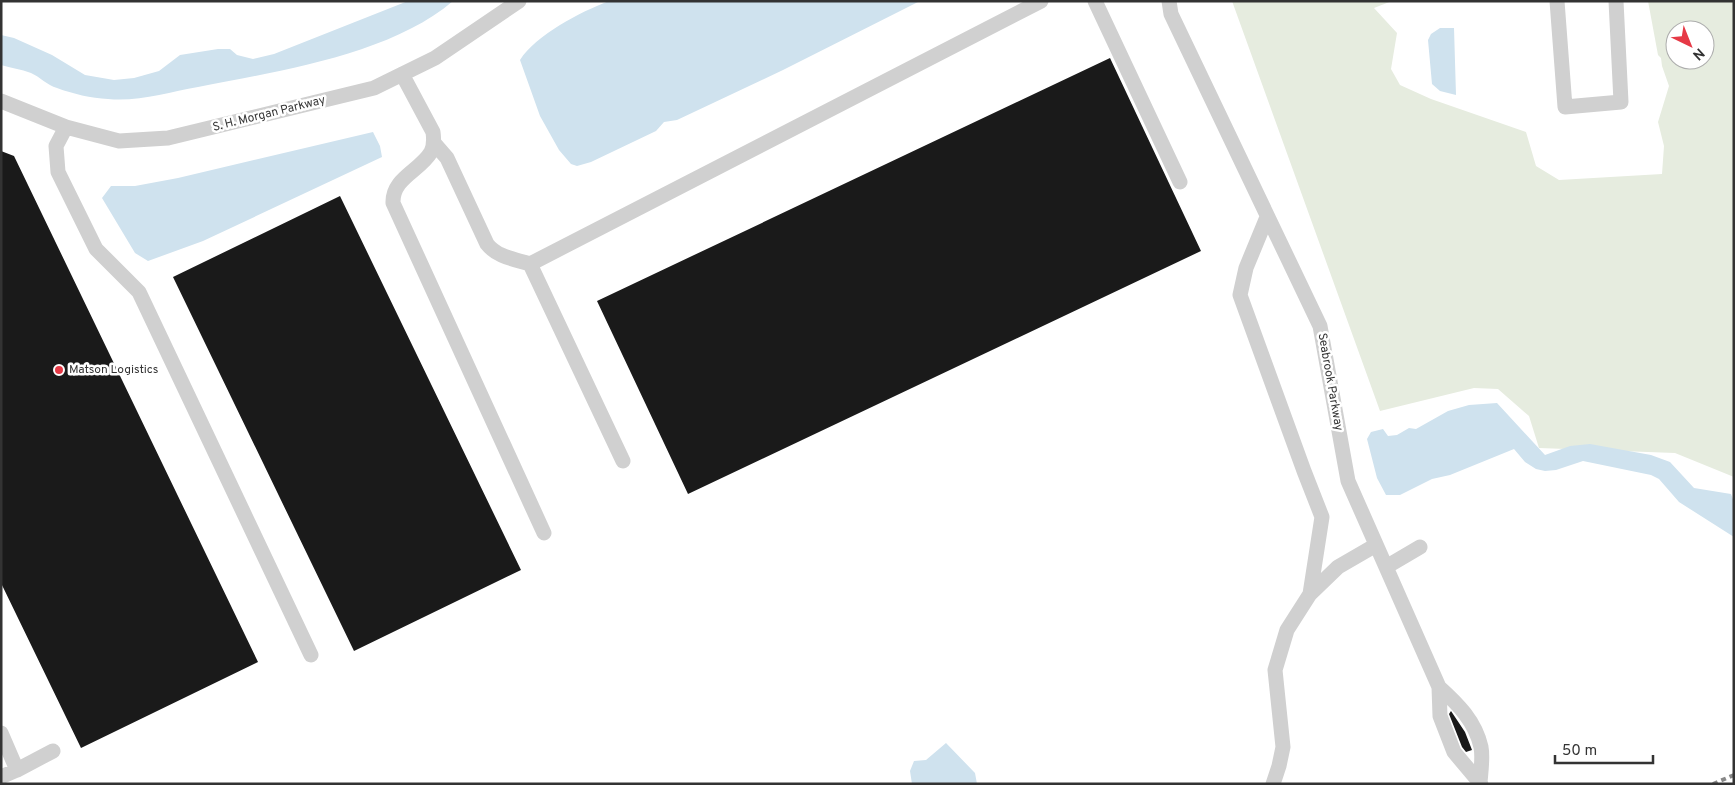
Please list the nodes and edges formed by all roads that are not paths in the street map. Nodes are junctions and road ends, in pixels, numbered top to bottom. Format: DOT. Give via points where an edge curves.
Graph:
graph roads {
  1 [pos="519,1"];
  2 [pos="1041,1"];
  3 [pos="1095,1"];
  4 [pos="1169,1"];
  5 [pos="1557,1"];
  6 [pos="1616,1"];
  7 [pos="402,74"];
  8 [pos="1,101"];
  9 [pos="66,126"];
  10 [pos="434,143"];
  11 [pos="1180,182"];
  12 [pos="1268,217"];
  13 [pos="530,264"];
  14 [pos="624,461"];
  15 [pos="544,533"];
  16 [pos="1376,545"];
  17 [pos="1420,547"];
  18 [pos="1386,567"];
  19 [pos="1310,594"];
  20 [pos="310,655"];
  21 [pos="1439,686"];
  22 [pos="1,733"];
  23 [pos="53,751"];
  24 [pos="17,770"];
  25 [pos="1,777"];
  26 [pos="1480,783"];
  27 [pos="1273,784"];
  1 -- 7 [label="street, S. H. Morgan Parkway" via="435,58"];
  2 -- 13 [label="street"];
  3 -- 11 [label="street"];
  4 -- 12 [label="street, Seabrook Parkway" via="1171,14"];
  5 -- 6 [label="street" via="1565,107 1622,102"];
  7 -- 9 [label="street, S. H. Morgan Parkway" via="374,88 168,138 119,141"];
  7 -- 10 [label="street" via="433,132"];
  8 -- 9 [label="street, S. H. Morgan Parkway"];
  9 -- 20 [label="street" via="56,146 58,172 96,249 139,292"];
  10 -- 13 [label="street" via="447,158 487,244 497,254"];
  10 -- 15 [label="street" via="431,152 396,186 393,203"];
  12 -- 16 [label="street, Seabrook Parkway" via="1320,326 1348,481"];
  12 -- 19 [label="street" via="1246,268 1240,295 1322,517"];
  13 -- 14 [label="street"];
  16 -- 18 [label="street, Seabrook Parkway"];
  16 -- 19 [label="street" via="1338,567"];
  17 -- 18 [label="street"];
  18 -- 21 [label="street, Seabrook Parkway"];
  19 -- 27 [label="street" via="1287,630 1275,670 1283,747"];
  21 -- 26 [label="street, Seabrook Parkway" via="1440,716 1454,752"];
  21 -- 26 [label="street, Seabrook Parkway" via="1461,707 1474,728 1482,748"];
  22 -- 24 [label="street"];
  23 -- 24 [label="street"];
  24 -- 25 [label="street"];
}
